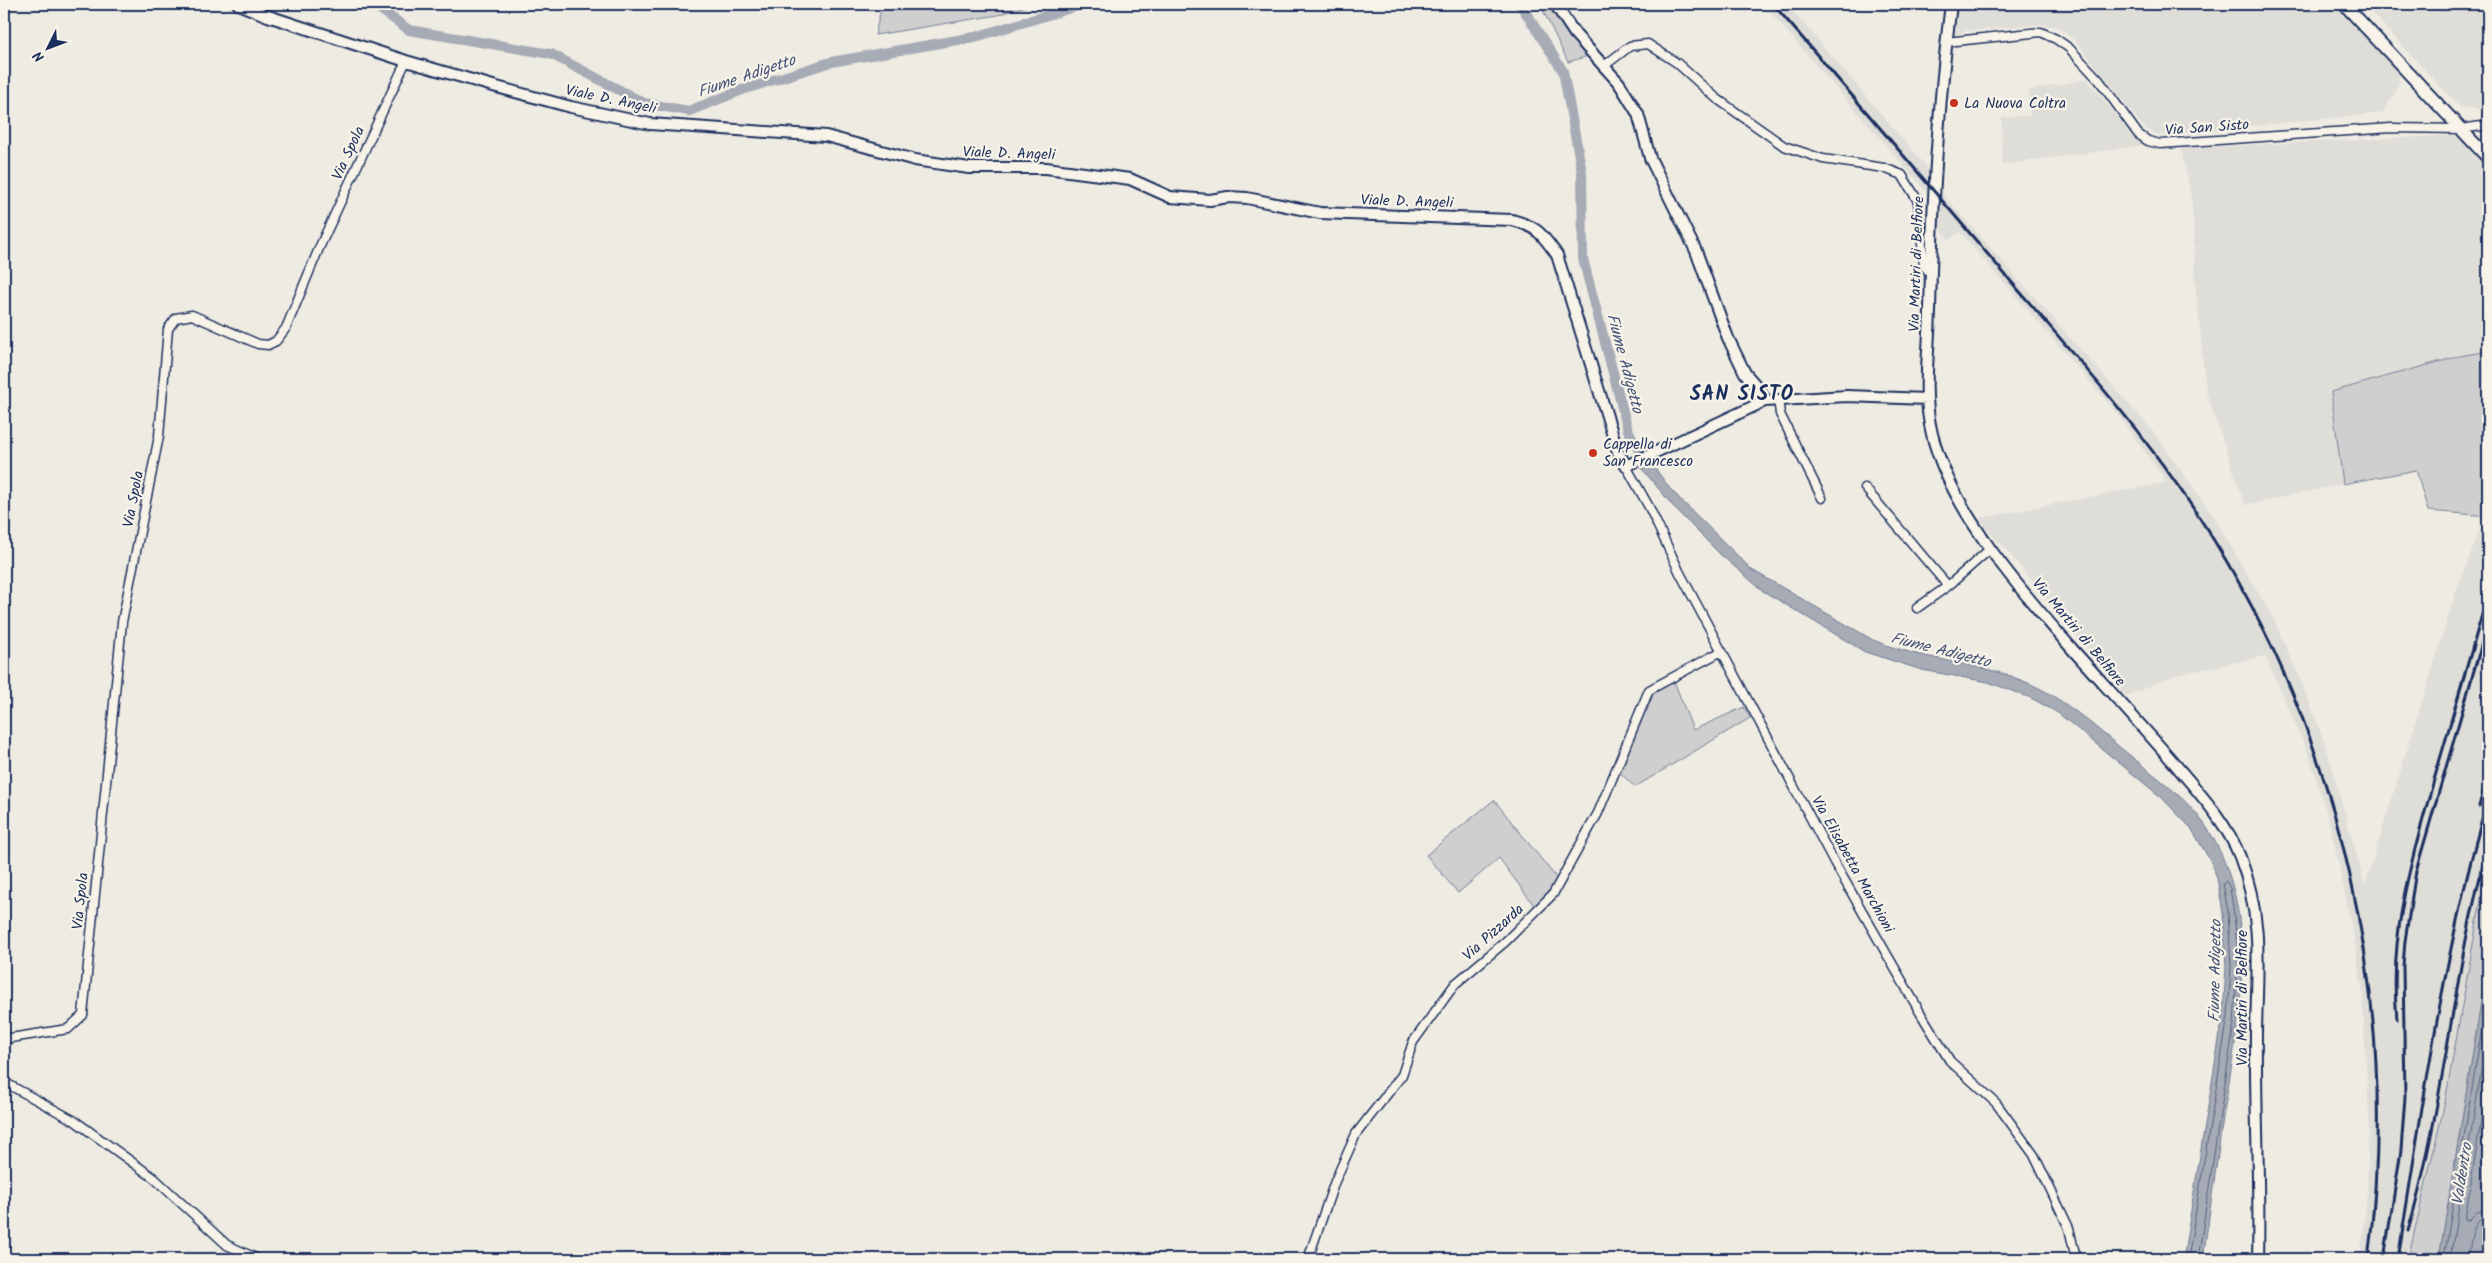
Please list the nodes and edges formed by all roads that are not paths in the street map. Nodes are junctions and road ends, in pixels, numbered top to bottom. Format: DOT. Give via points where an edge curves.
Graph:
graph roads {
  1 [pos="238,4"];
  2 [pos="1555,4"];
  3 [pos="1951,4"];
  4 [pos="2344,4"];
  5 [pos="1946,42"];
  6 [pos="406,60"];
  7 [pos="1604,66"];
  8 [pos="2488,125"];
  9 [pos="2461,128"];
  10 [pos="2488,158"];
  11 [pos="1930,273"];
  12 [pos="1778,398"];
  13 [pos="1926,399"];
  14 [pos="1765,401"];
  15 [pos="1630,464"];
  16 [pos="1865,488"];
  17 [pos="1822,498"];
  18 [pos="1990,549"];
  19 [pos="1948,586"];
  20 [pos="1917,608"];
  21 [pos="1722,651"];
  22 [pos="4,1039"];
  23 [pos="4,1082"];
  24 [pos="258,1259"];
  25 [pos="1308,1259"];
  26 [pos="2076,1259"];
  27 [pos="2258,1259"];
  1 -- 6 [label="street, Viale D. Angeli"];
  2 -- 7 [label="street" via="1575,34"];
  3 -- 5 [label="street, Via Martiri di Belfiore"];
  4 -- 9 [label="main road"];
  5 -- 9 [label="street, Via San Sisto" via="2041,32 2069,48 2138,134 2160,144 2391,128"];
  5 -- 11 [label="street, Via Martiri di Belfiore"];
  6 -- 15 [label="street, Viale D. Angeli" via="571,107 650,124 826,136 915,160 969,168 1046,168 1130,179 1170,198 1247,198 1320,213 1512,220 1532,226 1557,255 1618,452"];
  6 -- 22 [label="street, Via Spola" via="286,328 276,341 268,345 258,344 192,315 176,318 168,329 159,436 122,622 83,1015 68,1029"];
  7 -- 11 [label="street" via="1630,46 1648,44 1784,146 1822,159 1884,168 1902,175 1918,201 1924,266"];
  7 -- 14 [label="street" via="1638,114 1650,158 1696,251 1728,338 1745,373"];
  8 -- 9 [label="street, Via San Sisto"];
  9 -- 10 [label="main road"];
  11 -- 13 [label="street, Via Martiri di Belfiore"];
  12 -- 13 [label="street"];
  12 -- 14 [label="street"];
  12 -- 17 [label="street" via="1780,414"];
  13 -- 18 [label="street, Via Martiri di Belfiore" via="1932,435 1949,477"];
  14 -- 15 [label="street"];
  15 -- 21 [label="street, Via Elisabetta Marchioni" via="1680,573"];
  16 -- 19 [label="street"];
  18 -- 19 [label="street"];
  18 -- 27 [label="street, Via Martiri di Belfiore" via="2059,634 2214,809 2240,855 2256,912 2259,955 2256,1033"];
  19 -- 20 [label="street"];
  21 -- 25 [label="street, Via Pizzarda" via="1649,690 1598,813 1553,894 1505,942 1455,984 1413,1042 1402,1074 1356,1134 1335,1181"];
  21 -- 26 [label="street, Via Elisabetta Marchioni" via="1834,862 1945,1053 1996,1103 2034,1155 2068,1228"];
  23 -- 24 [label="street" via="75,1120 154,1178 227,1245"];
}
